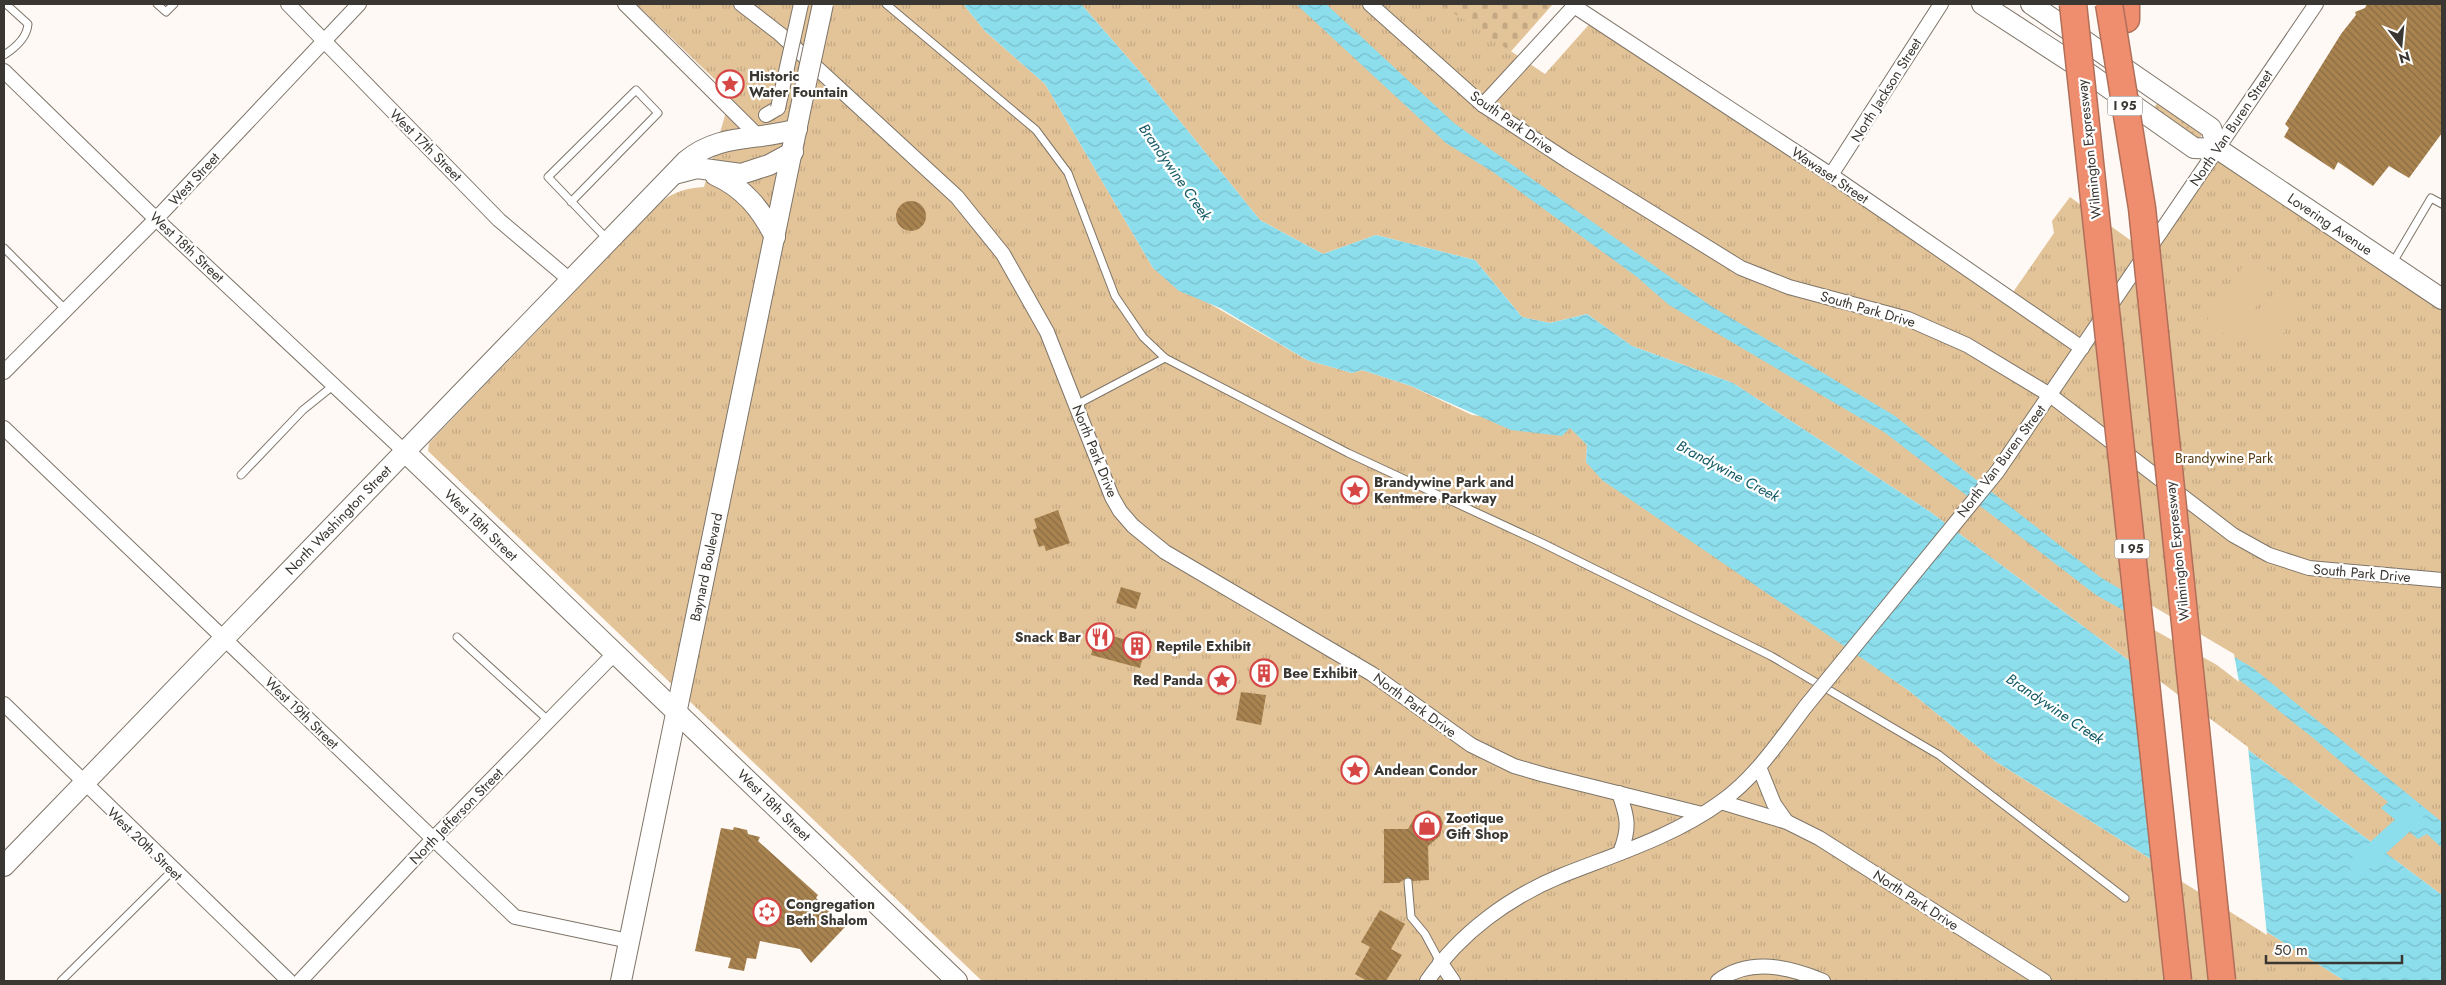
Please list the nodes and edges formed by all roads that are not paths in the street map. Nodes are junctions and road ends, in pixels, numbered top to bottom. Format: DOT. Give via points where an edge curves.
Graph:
graph roads {
  1 [pos="6,4"];
  2 [pos="157,4"];
  3 [pos="174,4"];
  4 [pos="288,4"];
  5 [pos="359,4"];
  6 [pos="624,4"];
  7 [pos="742,4"];
  8 [pos="801,4"];
  9 [pos="823,4"];
  10 [pos="886,4"];
  11 [pos="1370,4"];
  12 [pos="1941,4"];
  13 [pos="1982,4"];
  14 [pos="2031,4"];
  15 [pos="2062,4"];
  16 [pos="2073,4"];
  17 [pos="2316,4"];
  18 [pos="1575,5"];
  19 [pos="2120,9"];
  20 [pos="323,41"];
  21 [pos="4,55"];
  22 [pos="4,71"];
  23 [pos="1483,105"];
  24 [pos="772,112"];
  25 [pos="2085,118"];
  26 [pos="797,129"];
  27 [pos="760,137"];
  28 [pos="2218,149"];
  29 [pos="793,152"];
  30 [pos="697,168"];
  31 [pos="672,174"];
  32 [pos="1831,175"];
  33 [pos="571,202"];
  34 [pos="2442,204"];
  35 [pos="156,219"];
  36 [pos="775,237"];
  37 [pos="609,240"];
  38 [pos="4,248"];
  39 [pos="2392,266"];
  40 [pos="570,280"];
  41 [pos="2442,299"];
  42 [pos="66,310"];
  43 [pos="2082,348"];
  44 [pos="1164,358"];
  45 [pos="4,372"];
  46 [pos="334,385"];
  47 [pos="2050,395"];
  48 [pos="1076,405"];
  49 [pos="4,428"];
  50 [pos="404,452"];
  51 [pos="241,475"];
  52 [pos="2442,580"];
  53 [pos="457,637"];
  54 [pos="224,638"];
  55 [pos="615,653"];
  56 [pos="4,704"];
  57 [pos="675,711"];
  58 [pos="549,721"];
  59 [pos="1759,767"];
  60 [pos="83,784"];
  61 [pos="1619,793"];
  62 [pos="1721,802"];
  63 [pos="1702,814"];
  64 [pos="1787,822"];
  65 [pos="433,839"];
  66 [pos="1620,853"];
  67 [pos="4,866"];
  68 [pos="173,870"];
  69 [pos="1408,882"];
  70 [pos="2125,898"];
  71 [pos="629,941"];
  72 [pos="1440,962"];
  73 [pos="60,981"];
  74 [pos="289,981"];
  75 [pos="300,981"];
  76 [pos="621,981"];
  77 [pos="957,981"];
  78 [pos="1427,981"];
  79 [pos="1453,981"];
  80 [pos="1718,981"];
  81 [pos="1823,981"];
  82 [pos="2044,981"];
  83 [pos="2178,981"];
  84 [pos="2222,981"];
  1 -- 21 [label="lane" via="28,24 27,33 14,49"];
  2 -- 3 [label="lane" via="166,12"];
  4 -- 20 [label="street, West 17th Street"];
  5 -- 20 [label="street, West Street"];
  6 -- 27 [label="street"];
  7 -- 48 [label="street, North Park Drive" via="780,34 957,197 1003,254 1047,332"];
  8 -- 24 [label="street, bridge"];
  9 -- 26 [label="street, bridge"];
  10 -- 44 [label="lane" via="1036,130 1068,172 1115,296 1143,337"];
  11 -- 23 [label="street, South Park Drive"];
  12 -- 32 [label="street, North Jackson Street"];
  13 -- 28 [label="street" via="2194,148"];
  14 -- 28 [label="street" via="2211,128"];
  15 -- 25 [label="highway, bridge"];
  16 -- 25 [label="highway, Wilmington Expressway / I 95, bridge"];
  17 -- 28 [label="street, North Van Buren Street"];
  18 -- 23 [label="street"];
  18 -- 32 [label="street, Wawaset Street"];
  19 -- 84 [label="highway, Wilmington Expressway, bridge"];
  20 -- 35 [label="street, West Street"];
  20 -- 40 [label="street, West 17th Street" via="499,220"];
  22 -- 35 [label="street, West 18th Street"];
  23 -- 47 [label="street, South Park Drive" via="1741,268 1788,287 1908,319 1967,344"];
  25 -- 83 [label="highway, Wilmington Expressway / I 95, bridge"];
  26 -- 27 [label="street, North Washington Street"];
  26 -- 29 [label="street"];
  27 -- 31 [label="street, North Washington Street" via="729,139 698,151"];
  28 -- 39 [label="street, Lovering Avenue"];
  28 -- 43 [label="street, North Van Buren Street"];
  29 -- 30 [label="street" via="769,165 741,174"];
  29 -- 36 [label="street, Baynard Boulevard"];
  30 -- 31 [label="street"];
  30 -- 36 [label="street" via="741,190 761,212"];
  31 -- 37 [label="street, North Washington Street"];
  32 -- 43 [label="street, Wawaset Street"];
  33 -- 33 [label="lane" via="658,113 636,90 548,177"];
  33 -- 37 [label="lane"];
  34 -- 39 [label="lane" via="2431,198"];
  35 -- 42 [label="street, West Street"];
  35 -- 46 [label="street, West 18th Street"];
  36 -- 57 [label="street, Baynard Boulevard"];
  37 -- 40 [label="street, North Washington Street"];
  38 -- 42 [label="lane"];
  39 -- 41 [label="street, Lovering Avenue"];
  40 -- 50 [label="street, North Washington Street"];
  42 -- 45 [label="street, West Street"];
  43 -- 47 [label="street, North Van Buren Street"];
  44 -- 48 [label="lane"];
  44 -- 70 [label="lane" via="1348,453 1542,543 1771,656 1938,754"];
  46 -- 50 [label="street, West 18th Street"];
  46 -- 51 [label="lane" via="303,410"];
  47 -- 52 [label="street, South Park Drive" via="2233,535 2269,555 2309,568"];
  47 -- 59 [label="street, North Van Buren Street, bridge" via="1997,472"];
  48 -- 61 [label="street, North Park Drive" via="1101,474 1120,511 1165,552 1372,674 1478,749 1514,766"];
  49 -- 54 [label="street, West 19th Street"];
  50 -- 54 [label="street, North Washington Street"];
  50 -- 55 [label="street, West 18th Street"];
  53 -- 58 [label="lane"];
  54 -- 60 [label="street, North Washington Street"];
  54 -- 65 [label="street, West 19th Street"];
  55 -- 57 [label="street, West 18th Street"];
  55 -- 58 [label="street, North Jefferson Street"];
  56 -- 60 [label="street, West 20th Street"];
  57 -- 71 [label="street, Baynard Boulevard"];
  57 -- 77 [label="street, West 18th Street"];
  58 -- 65 [label="street, North Jefferson Street"];
  59 -- 62 [label="street, North Van Buren Street"];
  59 -- 64 [label="street, North Park Drive" via="1774,804"];
  60 -- 67 [label="street, North Washington Street"];
  60 -- 68 [label="street, West 20th Street"];
  61 -- 63 [label="street, North Park Drive"];
  61 -- 66 [label="street" via="1628,825"];
  62 -- 63 [label="street, North Van Buren Street"];
  62 -- 64 [label="street, North Park Drive"];
  63 -- 66 [label="street, North Van Buren Street"];
  64 -- 82 [label="street, North Park Drive" via="1819,838"];
  65 -- 71 [label="street, West 19th Street" via="515,917"];
  65 -- 75 [label="street, North Jefferson Street"];
  66 -- 72 [label="street, North Van Buren Street" via="1561,876 1508,904 1479,925"];
  68 -- 73 [label="lane"];
  68 -- 74 [label="street, West 20th Street"];
  69 -- 72 [label="lane" via="1411,917"];
  71 -- 76 [label="street, Baynard Boulevard"];
  72 -- 78 [label="street, North Van Buren Street"];
  72 -- 79 [label="street"];
  80 -- 81 [label="street" via="1738,971 1775,966"];
}
